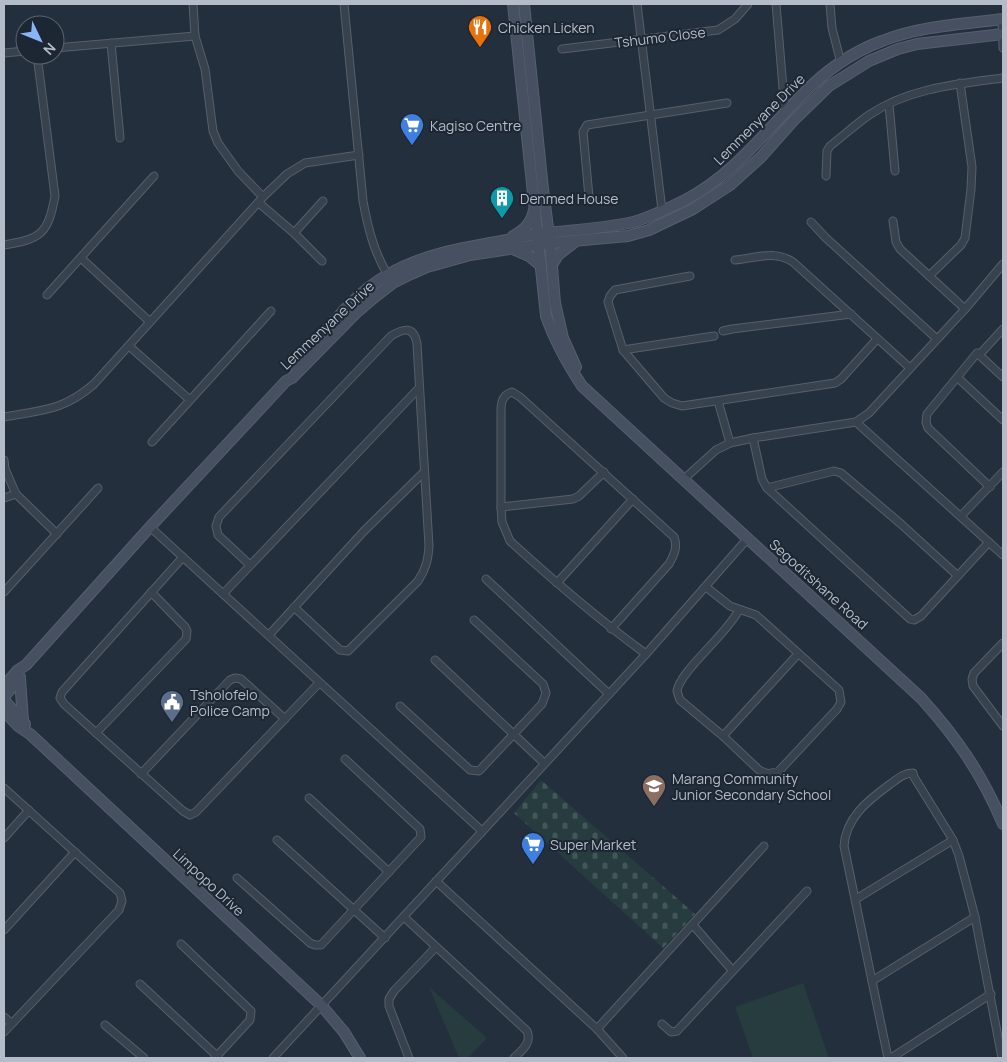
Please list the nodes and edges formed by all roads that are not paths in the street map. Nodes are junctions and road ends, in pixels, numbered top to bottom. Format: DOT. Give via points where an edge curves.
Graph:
graph roads {
  1 [pos="193,4"];
  2 [pos="344,4"];
  3 [pos="513,4"];
  4 [pos="524,4"];
  5 [pos="637,4"];
  6 [pos="748,4"];
  7 [pos="776,4"];
  8 [pos="830,4"];
  9 [pos="1002,19"];
  10 [pos="1002,34"];
  11 [pos="195,36"];
  12 [pos="642,39"];
  13 [pos="111,42"];
  14 [pos="65,47"];
  15 [pos="562,48"];
  16 [pos="1003,48"];
  17 [pos="841,63"];
  18 [pos="39,65"];
  19 [pos="1003,78"];
  20 [pos="960,84"];
  21 [pos="727,103"];
  22 [pos="889,104"];
  23 [pos="785,112"];
  24 [pos="650,114"];
  25 [pos="120,138"];
  26 [pos="359,154"];
  27 [pos="895,171"];
  28 [pos="154,176"];
  29 [pos="826,176"];
  30 [pos="589,197"];
  31 [pos="261,200"];
  32 [pos="323,202"];
  33 [pos="540,208"];
  34 [pos="662,210"];
  35 [pos="893,221"];
  36 [pos="811,222"];
  37 [pos="294,233"];
  38 [pos="576,235"];
  39 [pos="544,239"];
  40 [pos="508,240"];
  41 [pos="4,245"];
  42 [pos="514,250"];
  43 [pos="81,258"];
  44 [pos="735,260"];
  45 [pos="322,261"];
  46 [pos="1003,264"];
  47 [pos="546,266"];
  48 [pos="690,276"];
  49 [pos="928,276"];
  50 [pos="390,279"];
  51 [pos="47,295"];
  52 [pos="965,309"];
  53 [pos="271,311"];
  54 [pos="851,314"];
  55 [pos="150,322"];
  56 [pos="1003,330"];
  57 [pos="723,331"];
  58 [pos="714,336"];
  59 [pos="877,339"];
  60 [pos="937,339"];
  61 [pos="129,346"];
  62 [pos="623,350"];
  63 [pos="979,355"];
  64 [pos="910,368"];
  65 [pos="1003,377"];
  66 [pos="958,378"];
  67 [pos="419,388"];
  68 [pos="190,400"];
  69 [pos="718,401"];
  70 [pos="4,417"];
  71 [pos="1003,420"];
  72 [pos="856,422"];
  73 [pos="753,438"];
  74 [pos="152,442"];
  75 [pos="730,444"];
  76 [pos="4,460"];
  77 [pos="424,472"];
  78 [pos="604,472"];
  79 [pos="1003,472"];
  80 [pos="684,479"];
  81 [pos="990,487"];
  82 [pos="98,488"];
  83 [pos="767,488"];
  84 [pos="16,494"];
  85 [pos="4,498"];
  86 [pos="633,499"];
  87 [pos="501,507"];
  88 [pos="961,516"];
  89 [pos="150,527"];
  90 [pos="57,534"];
  91 [pos="748,538"];
  92 [pos="989,542"];
  93 [pos="1003,555"];
  94 [pos="183,557"];
  95 [pos="250,565"];
  96 [pos="958,576"];
  97 [pos="486,579"];
  98 [pos="557,583"];
  99 [pos="706,587"];
  100 [pos="4,592"];
  101 [pos="151,592"];
  102 [pos="223,594"];
  103 [pos="294,607"];
  104 [pos="739,610"];
  105 [pos="474,620"];
  106 [pos="611,629"];
  107 [pos="269,635"];
  108 [pos="1003,643"];
  109 [pos="646,654"];
  110 [pos="798,654"];
  111 [pos="436,660"];
  112 [pos="21,671"];
  113 [pos="4,673"];
  114 [pos="320,683"];
  115 [pos="4,686"];
  116 [pos="609,694"];
  117 [pos="4,699"];
  118 [pos="400,706"];
  119 [pos="4,711"];
  120 [pos="285,719"];
  121 [pos="20,723"];
  122 [pos="4,724"];
  123 [pos="1003,726"];
  124 [pos="96,733"];
  125 [pos="514,734"];
  126 [pos="723,736"];
  127 [pos="345,760"];
  128 [pos="544,763"];
  129 [pos="141,774"];
  130 [pos="4,788"];
  131 [pos="309,798"];
  132 [pos="29,810"];
  133 [pos="1003,824"];
  134 [pos="482,831"];
  135 [pos="4,838"];
  136 [pos="277,840"];
  137 [pos="953,840"];
  138 [pos="764,846"];
  139 [pos="75,852"];
  140 [pos="389,872"];
  141 [pos="238,878"];
  142 [pos="436,880"];
  143 [pos="806,891"];
  144 [pos="856,899"];
  145 [pos="354,910"];
  146 [pos="404,917"];
  147 [pos="975,917"];
  148 [pos="693,925"];
  149 [pos="4,930"];
  150 [pos="385,938"];
  151 [pos="181,944"];
  152 [pos="436,946"];
  153 [pos="732,970"];
  154 [pos="872,980"];
  155 [pos="140,984"];
  156 [pos="991,994"];
  157 [pos="322,1004"];
  158 [pos="4,1016"];
  159 [pos="11,1023"];
  160 [pos="662,1024"];
  161 [pos="105,1025"];
  162 [pos="597,1029"];
  163 [pos="4,1032"];
  164 [pos="216,1057"];
  165 [pos="144,1058"];
  166 [pos="273,1058"];
  167 [pos="360,1058"];
  168 [pos="409,1058"];
  169 [pos="514,1058"];
  170 [pos="623,1058"];
  171 [pos="890,1058"];
  172 [pos="1002,1058"];
  1 -- 11 [label="street"];
  2 -- 26 [label="street"];
  3 -- 33 [label="street, Segoditshane Road"];
  4 -- 33 [label="street, Segoditshane Road"];
  5 -- 12 [label="street"];
  6 -- 12 [label="street, Tshumo Close" via="735,19 718,30"];
  7 -- 23 [label="street"];
  8 -- 17 [label="street"];
  9 -- 10 [label="street"];
  9 -- 17 [label="street, Lemmenyane Drive" via="904,34 862,50"];
  10 -- 16 [label="street"];
  10 -- 38 [label="street, Lemmenyane Drive" via="917,44 869,61 829,86 745,172 693,209 628,236"];
  11 -- 13 [label="street"];
  11 -- 31 [label="street" via="205,69 213,131 238,172"];
  12 -- 15 [label="street, Tshumo Close"];
  12 -- 24 [label="street"];
  13 -- 14 [label="street"];
  13 -- 25 [label="street"];
  17 -- 23 [label="street, Lemmenyane Drive"];
  18 -- 41 [label="street" via="55,196 52,213 44,231 36,238"];
  19 -- 20 [label="street"];
  20 -- 22 [label="street" via="933,88"];
  20 -- 49 [label="street" via="972,167 965,238"];
  21 -- 24 [label="street"];
  22 -- 27 [label="street"];
  22 -- 29 [label="street" via="870,114 830,146 826,151"];
  23 -- 34 [label="street, Lemmenyane Drive" via="721,176 700,191"];
  24 -- 30 [label="street" via="589,123 585,127"];
  24 -- 34 [label="street"];
  26 -- 31 [label="street" via="305,163 287,174"];
  26 -- 50 [label="street" via="368,231"];
  28 -- 43 [label="street"];
  31 -- 37 [label="street"];
  31 -- 55 [label="street"];
  32 -- 37 [label="street"];
  33 -- 38 [label="street"];
  33 -- 39 [label="street, Segoditshane Road"];
  33 -- 40 [label="street" via="528,226"];
  34 -- 38 [label="street, Lemmenyane Drive" via="647,218"];
  35 -- 49 [label="street" via="900,249"];
  36 -- 60 [label="street"];
  37 -- 45 [label="street"];
  38 -- 39 [label="street, Lemmenyane Drive"];
  38 -- 47 [label="street"];
  39 -- 40 [label="street, Lemmenyane Drive"];
  39 -- 42 [label="street, Lemmenyane Drive"];
  39 -- 47 [label="street, Segoditshane Road"];
  40 -- 50 [label="street, Lemmenyane Drive" via="422,258"];
  42 -- 47 [label="street"];
  42 -- 50 [label="street, Lemmenyane Drive" via="470,255"];
  43 -- 51 [label="street"];
  43 -- 55 [label="street"];
  44 -- 54 [label="street" via="777,255 786,257"];
  46 -- 52 [label="street"];
  47 -- 80 [label="street, Segoditshane Road" via="546,316 554,339 582,386"];
  48 -- 62 [label="street" via="615,290 608,302"];
  49 -- 52 [label="street"];
  50 -- 89 [label="street, Lemmenyane Drive" via="286,381"];
  52 -- 60 [label="street"];
  53 -- 68 [label="street"];
  54 -- 57 [label="street"];
  54 -- 59 [label="street"];
  55 -- 61 [label="street"];
  56 -- 63 [label="street"];
  58 -- 62 [label="street"];
  59 -- 64 [label="street"];
  59 -- 69 [label="street" via="835,383"];
  60 -- 64 [label="street"];
  61 -- 68 [label="street"];
  61 -- 70 [label="street" via="80,396 56,407"];
  62 -- 69 [label="street" via="672,404 682,406"];
  63 -- 65 [label="street"];
  63 -- 66 [label="street" via="977,353"];
  64 -- 72 [label="street" via="869,413"];
  66 -- 71 [label="street"];
  66 -- 81 [label="street" via="927,414 926,422 928,428"];
  67 -- 77 [label="street"];
  67 -- 95 [label="street"];
  67 -- 95 [label="street" via="416,336 412,331 404,330 391,336 219,517 218,534"];
  68 -- 74 [label="street"];
  69 -- 75 [label="street"];
  72 -- 73 [label="street"];
  72 -- 88 [label="street"];
  73 -- 75 [label="street"];
  73 -- 83 [label="street"];
  75 -- 80 [label="street" via="716,450"];
  76 -- 84 [label="street"];
  77 -- 103 [label="street"];
  77 -- 103 [label="street" via="429,546 425,570 418,581 348,651 340,650"];
  78 -- 86 [label="street"];
  78 -- 87 [label="street" via="573,499"];
  78 -- 87 [label="street" via="520,397 508,393 501,404"];
  79 -- 81 [label="street"];
  80 -- 91 [label="street, Segoditshane Road"];
  81 -- 88 [label="street"];
  82 -- 90 [label="street"];
  83 -- 96 [label="street" via="834,471 841,473"];
  83 -- 96 [label="street" via="910,619 921,616"];
  84 -- 85 [label="street"];
  84 -- 90 [label="street"];
  86 -- 98 [label="street"];
  86 -- 106 [label="street" via="674,537 677,544 669,564"];
  87 -- 98 [label="street" via="502,522 510,541"];
  88 -- 92 [label="street"];
  89 -- 94 [label="street"];
  89 -- 112 [label="street, Lemmenyane Drive"];
  90 -- 100 [label="street"];
  91 -- 99 [label="street"];
  91 -- 133 [label="street, Segoditshane Road" via="908,685 944,724 982,778"];
  92 -- 93 [label="street"];
  92 -- 96 [label="street"];
  94 -- 101 [label="street"];
  94 -- 102 [label="street"];
  95 -- 102 [label="street"];
  97 -- 116 [label="street"];
  98 -- 106 [label="street"];
  99 -- 104 [label="street"];
  99 -- 109 [label="street"];
  101 -- 124 [label="street" via="61,695 64,704"];
  101 -- 124 [label="street" via="188,631 186,639"];
  102 -- 107 [label="street"];
  103 -- 107 [label="street"];
  104 -- 110 [label="street" via="756,615"];
  104 -- 126 [label="street" via="724,632 680,680 677,691 680,700"];
  105 -- 125 [label="street" via="545,688 542,704"];
  106 -- 109 [label="street"];
  107 -- 114 [label="street"];
  108 -- 123 [label="street" via="972,679 973,686"];
  109 -- 116 [label="street"];
  110 -- 126 [label="street"];
  110 -- 126 [label="street" via="839,690 842,702 838,709 779,771 772,774 759,770"];
  111 -- 125 [label="street"];
  112 -- 113 [label="street"];
  112 -- 115 [label="street"];
  112 -- 117 [label="street"];
  112 -- 121 [label="street"];
  114 -- 120 [label="street"];
  114 -- 134 [label="street"];
  116 -- 128 [label="street"];
  117 -- 121 [label="street, Limpopo Drive"];
  118 -- 125 [label="street" via="472,771 479,771"];
  119 -- 121 [label="street, Limpopo Drive"];
  120 -- 129 [label="street" via="193,814 183,811"];
  120 -- 129 [label="street" via="241,679 235,678"];
  121 -- 122 [label="street"];
  121 -- 157 [label="street, Limpopo Drive"];
  124 -- 129 [label="street"];
  125 -- 128 [label="street"];
  127 -- 140 [label="street" via="422,833"];
  128 -- 134 [label="street"];
  130 -- 132 [label="street"];
  131 -- 140 [label="street"];
  132 -- 135 [label="street"];
  132 -- 139 [label="street"];
  134 -- 142 [label="street"];
  136 -- 145 [label="street"];
  137 -- 144 [label="street"];
  137 -- 144 [label="street" via="913,773 905,774 871,799 848,826 844,846"];
  137 -- 147 [label="street"];
  138 -- 148 [label="street"];
  139 -- 149 [label="street"];
  139 -- 159 [label="street" via="120,893 121,906"];
  140 -- 145 [label="street"];
  141 -- 145 [label="street" via="315,945 321,944"];
  142 -- 146 [label="street"];
  142 -- 162 [label="street"];
  143 -- 153 [label="street"];
  144 -- 154 [label="street"];
  145 -- 150 [label="street"];
  146 -- 150 [label="street"];
  146 -- 152 [label="street"];
  147 -- 154 [label="street"];
  147 -- 156 [label="street"];
  148 -- 153 [label="street"];
  148 -- 162 [label="street"];
  150 -- 157 [label="street"];
  151 -- 164 [label="street" via="251,1011 250,1020"];
  152 -- 168 [label="street" via="390,999 390,1009"];
  152 -- 169 [label="street" via="527,1031 528,1043"];
  153 -- 160 [label="street" via="676,1031 672,1032"];
  154 -- 171 [label="street"];
  155 -- 164 [label="street"];
  156 -- 171 [label="street"];
  156 -- 172 [label="street"];
  157 -- 166 [label="street"];
  157 -- 167 [label="street, Limpopo Drive"];
  158 -- 159 [label="street"];
  159 -- 163 [label="street"];
  161 -- 165 [label="street"];
  162 -- 170 [label="street"];
}
